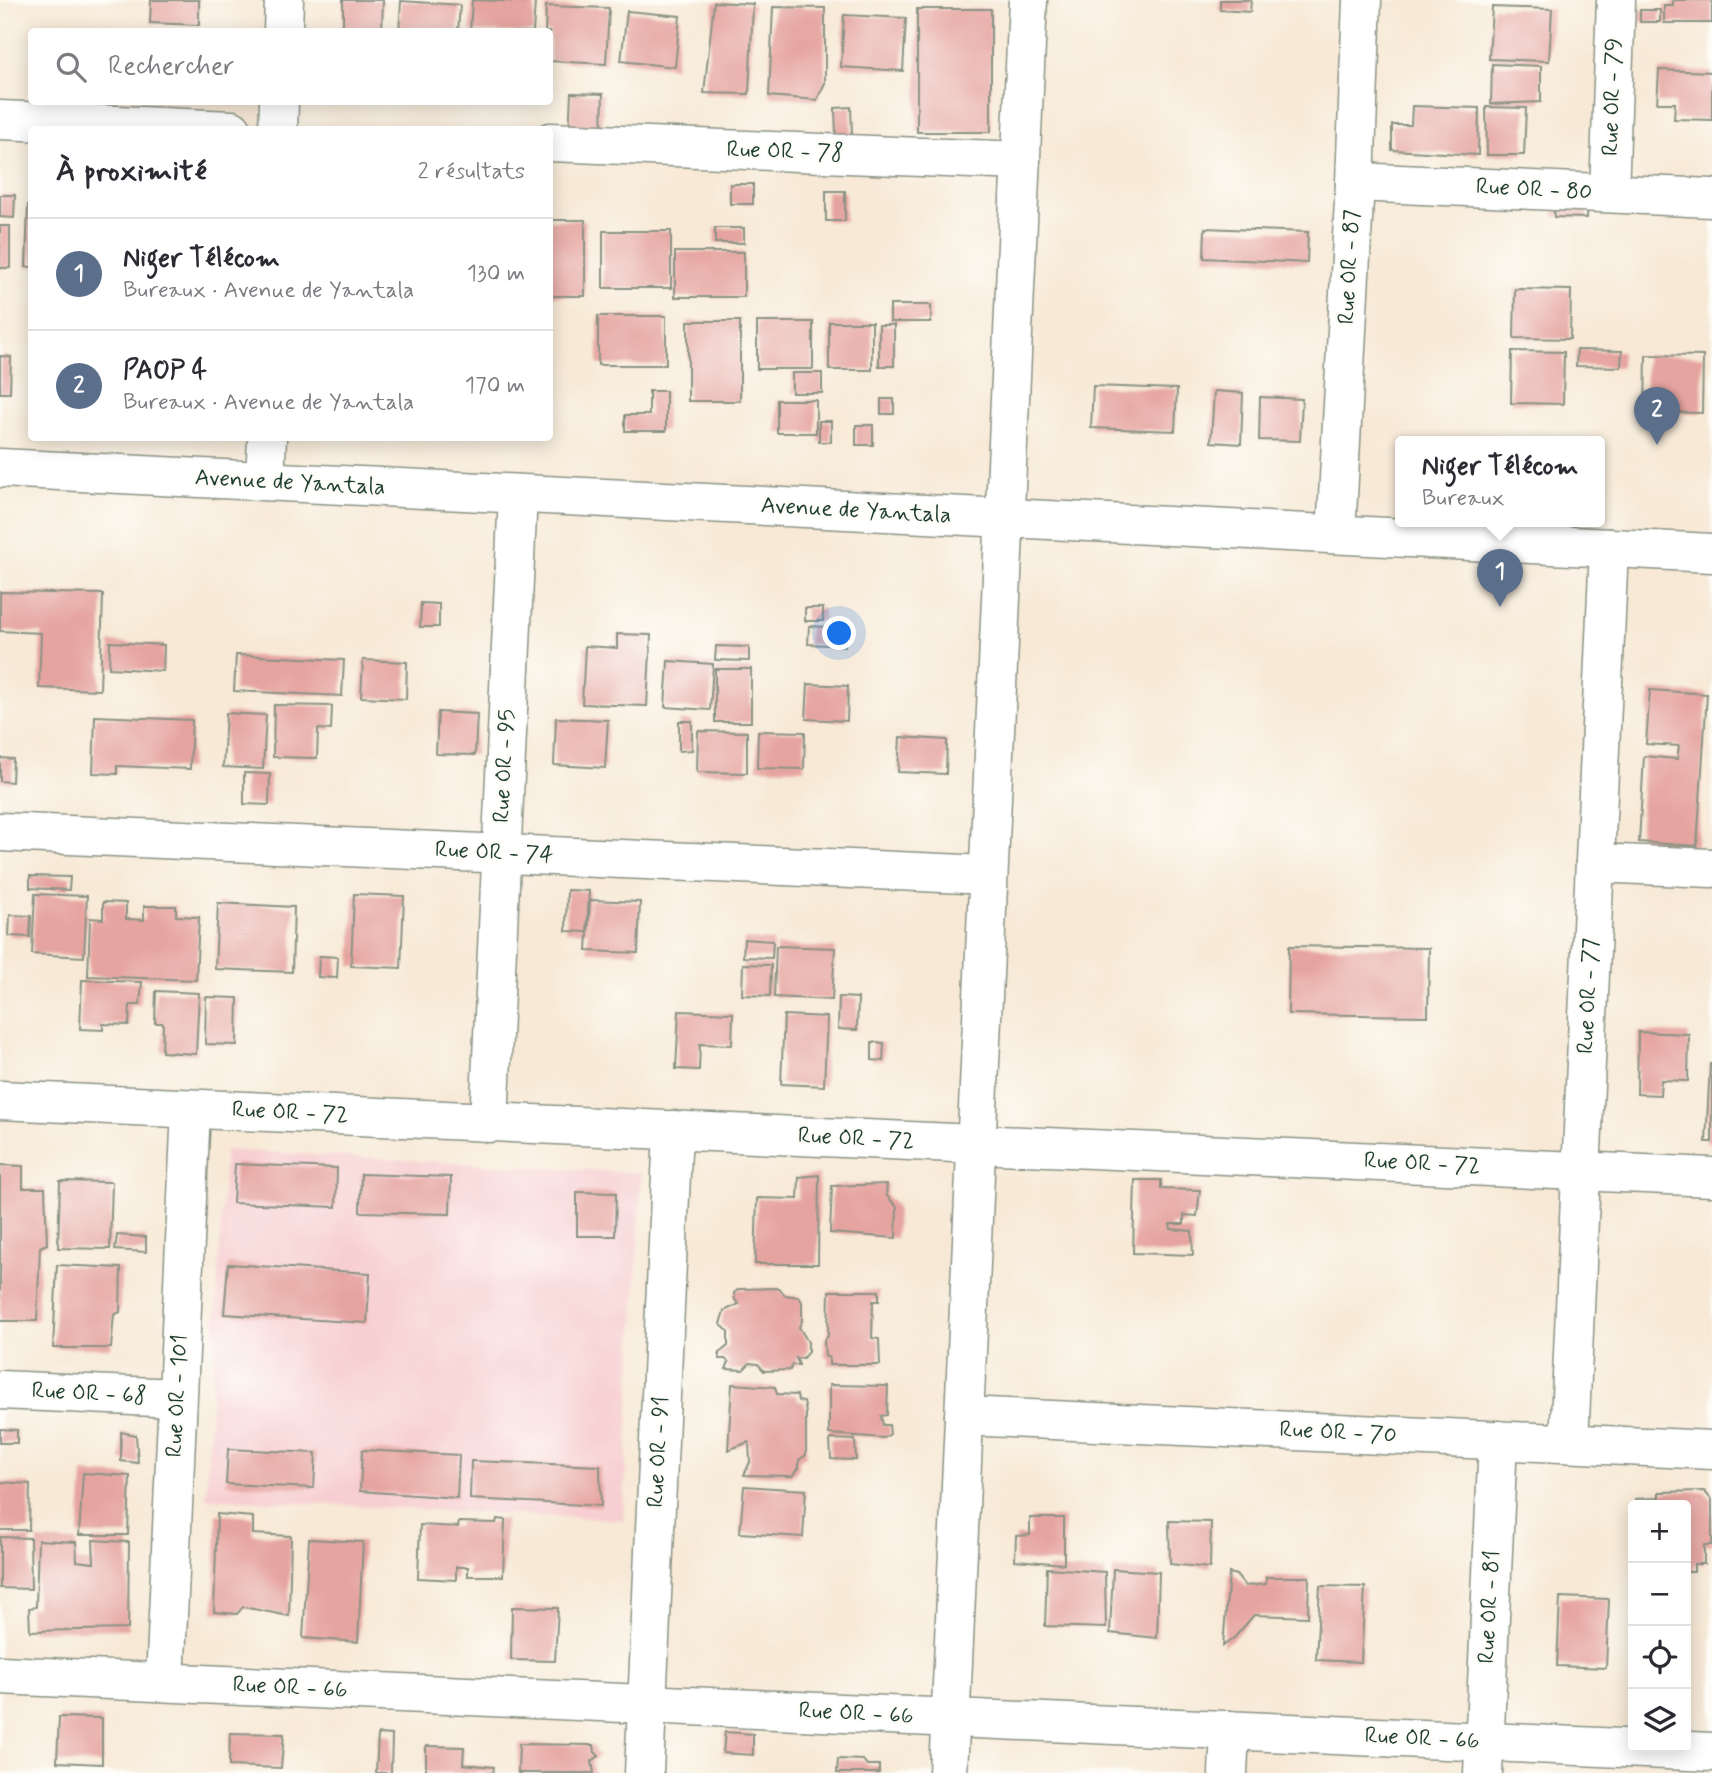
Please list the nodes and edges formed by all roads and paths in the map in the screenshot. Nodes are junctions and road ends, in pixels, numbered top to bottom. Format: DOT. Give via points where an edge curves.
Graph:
graph roads {
  1 [pos="284,0"];
  2 [pos="1028,0"];
  3 [pos="1362,0"];
  4 [pos="1616,0"];
  5 [pos="282,28"];
  6 [pos="279,105"];
  7 [pos="0,120"];
  8 [pos="139,126"];
  9 [pos="278,126"];
  10 [pos="553,142"];
  11 [pos="1021,161"];
  12 [pos="1355,181"];
  13 [pos="1609,193"];
  14 [pos="1712,198"];
  15 [pos="267,441"];
  16 [pos="0,468"];
  17 [pos="265,481"];
  18 [pos="518,494"];
  19 [pos="1004,518"];
  20 [pos="1336,534"];
  21 [pos="1609,548"];
  22 [pos="1712,553"];
  23 [pos="0,832"];
  24 [pos="501,854"];
  25 [pos="1595,863"];
  26 [pos="1712,868"];
  27 [pos="988,876"];
  28 [pos="0,1100"];
  29 [pos="191,1109"];
  30 [pos="489,1123"];
  31 [pos="673,1130"];
  32 [pos="976,1144"];
  33 [pos="1581,1171"];
  34 [pos="1712,1177"];
  35 [pos="0,1390"];
  36 [pos="177,1398"];
  37 [pos="964,1416"];
  38 [pos="1498,1440"];
  39 [pos="1569,1443"];
  40 [pos="1712,1450"];
  41 [pos="0,1675"];
  42 [pos="165,1682"];
  43 [pos="647,1704"];
  44 [pos="950,1718"];
  45 [pos="1230,1730"];
  46 [pos="1712,1752"];
  47 [pos="1483,1757"];
  48 [pos="644,1773"];
  49 [pos="948,1773"];
  50 [pos="1228,1773"];
  1 -- 5 [label="street"];
  2 -- 11 [label="street"];
  3 -- 12 [label="street, Rue OR - 87"];
  4 -- 13 [label="street, Rue OR - 79"];
  6 -- 9 [label="street"];
  7 -- 8 [label="street"];
  10 -- 11 [label="street, Rue OR - 78"];
  11 -- 19 [label="street"];
  12 -- 13 [label="street, Rue OR - 80"];
  12 -- 20 [label="street, Rue OR - 87"];
  13 -- 14 [label="street, Rue OR - 80"];
  15 -- 17 [label="street"];
  16 -- 17 [label="street, Avenue de Yantala"];
  17 -- 18 [label="street, Avenue de Yantala"];
  18 -- 19 [label="street, Avenue de Yantala"];
  18 -- 24 [label="street, Rue OR - 95"];
  19 -- 20 [label="street, Avenue de Yantala"];
  19 -- 27 [label="street"];
  20 -- 21 [label="street, Avenue de Yantala"];
  21 -- 22 [label="street, Avenue de Yantala"];
  21 -- 25 [label="street, Rue OR - 77"];
  23 -- 24 [label="street, Rue OR - 74"];
  24 -- 27 [label="street, Rue OR - 74"];
  24 -- 30 [label="street, Rue OR - 95"];
  25 -- 26 [label="street"];
  25 -- 33 [label="street, Rue OR - 77"];
  27 -- 32 [label="street"];
  28 -- 29 [label="street, Rue OR - 72"];
  29 -- 30 [label="street, Rue OR - 72"];
  29 -- 36 [label="street, Rue OR - 101"];
  30 -- 31 [label="street, Rue OR - 72"];
  31 -- 32 [label="street, Rue OR - 72"];
  31 -- 43 [label="street, Rue OR - 91"];
  32 -- 33 [label="street, Rue OR - 72"];
  32 -- 37 [label="street"];
  33 -- 34 [label="street, Rue OR - 72"];
  33 -- 39 [label="street, Rue OR - 77"];
  35 -- 36 [label="street, Rue OR - 68"];
  36 -- 42 [label="street, Rue OR - 101"];
  37 -- 38 [label="street, Rue OR - 70"];
  37 -- 44 [label="street"];
  38 -- 39 [label="street, Rue OR - 70"];
  38 -- 47 [label="street, Rue OR - 81"];
  39 -- 40 [label="street, Rue OR - 70"];
  41 -- 42 [label="street, Rue OR - 66"];
  42 -- 43 [label="street, Rue OR - 66"];
  43 -- 44 [label="street, Rue OR - 66"];
  43 -- 48 [label="street, Rue OR - 91"];
  44 -- 45 [label="street, Rue OR - 66"];
  44 -- 49 [label="street"];
  45 -- 47 [label="street, Rue OR - 66"];
  45 -- 50 [label="street"];
  46 -- 47 [label="street, Rue OR - 66"];
}
